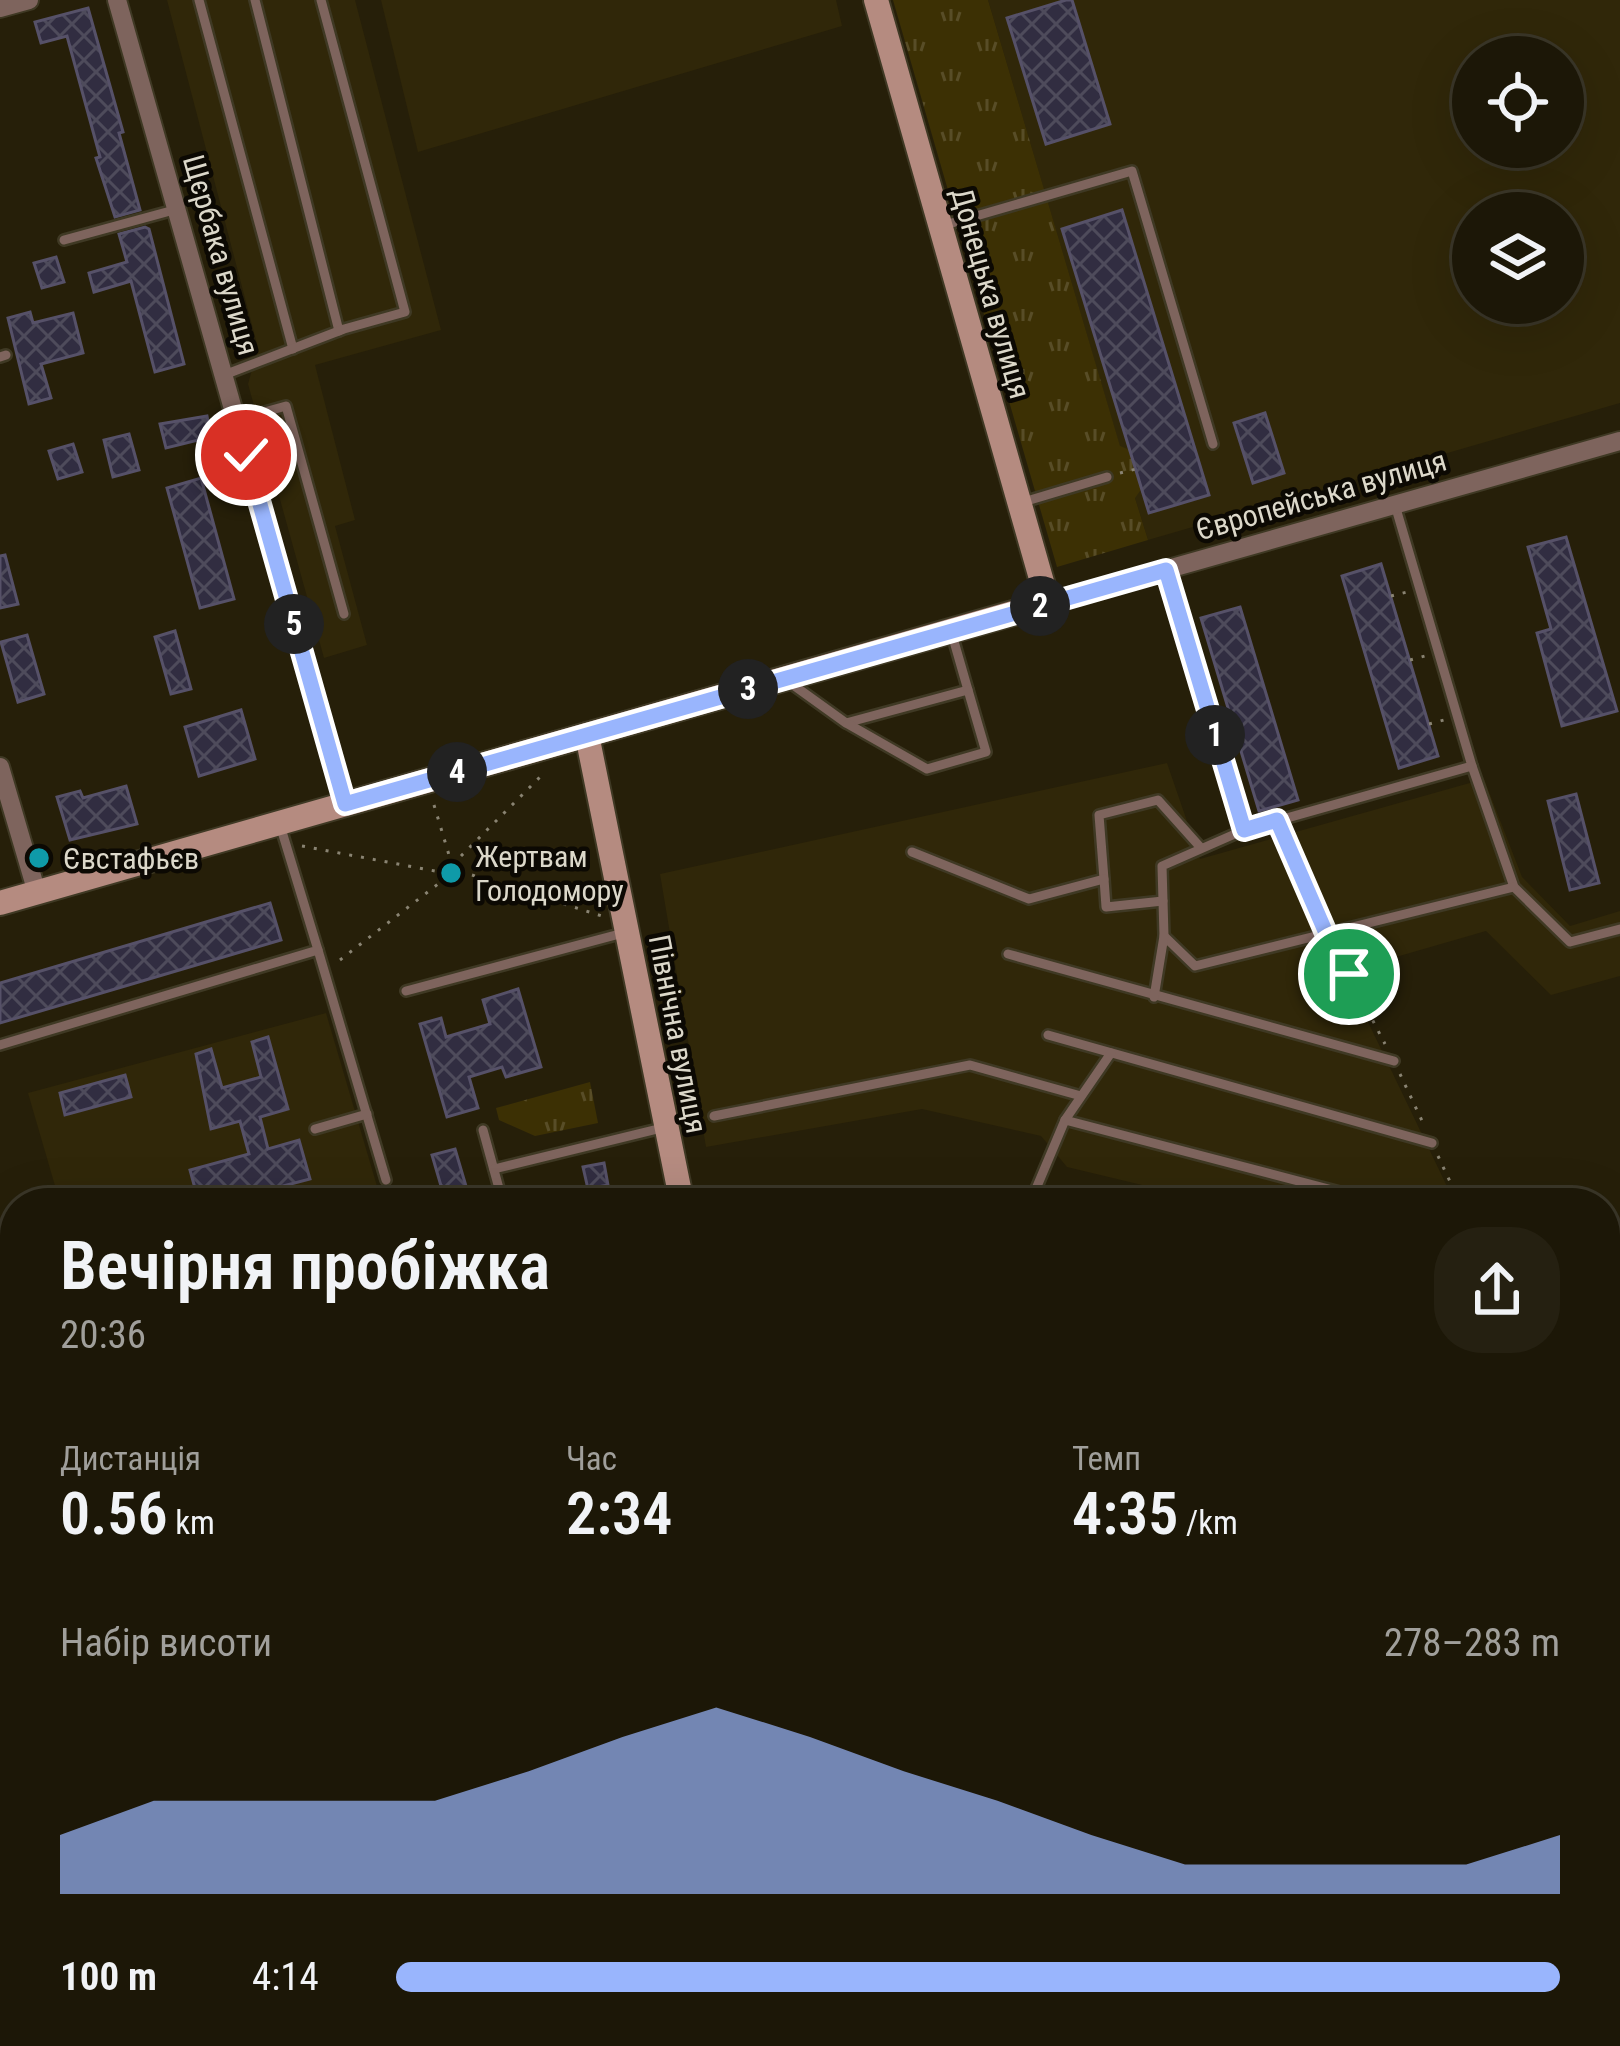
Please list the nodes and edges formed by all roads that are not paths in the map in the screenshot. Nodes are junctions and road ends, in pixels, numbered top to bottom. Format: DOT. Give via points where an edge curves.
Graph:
graph roads {
  1 [pos="29,0"];
  2 [pos="117,0"];
  3 [pos="199,0"];
  4 [pos="255,0"];
  5 [pos="321,0"];
  6 [pos="877,0"];
  7 [pos="0,8"];
  8 [pos="177,209"];
  9 [pos="941,226"];
  10 [pos="64,240"];
  11 [pos="339,331"];
  12 [pos="293,349"];
  13 [pos="224,375"];
  14 [pos="236,420"];
  15 [pos="1620,441"];
  16 [pos="1213,444"];
  17 [pos="1107,477"];
  18 [pos="1019,503"];
  19 [pos="1395,505"];
  20 [pos="1166,570"];
  21 [pos="1048,603"];
  22 [pos="344,614"];
  23 [pos="952,631"];
  24 [pos="785,678"];
  25 [pos="968,690"];
  26 [pos="846,723"];
  27 [pos="587,735"];
  28 [pos="0,766"];
  29 [pos="1472,766"];
  30 [pos="345,804"];
  31 [pos="1244,830"];
  32 [pos="283,833"];
  33 [pos="1201,848"];
  34 [pos="912,852"];
  35 [pos="1104,879"];
  36 [pos="1514,887"];
  37 [pos="37,893"];
  38 [pos="1163,901"];
  39 [pos="0,903"];
  40 [pos="617,925"];
  41 [pos="1620,928"];
  42 [pos="1164,936"];
  43 [pos="318,950"];
  44 [pos="1008,954"];
  45 [pos="406,991"];
  46 [pos="1154,997"];
  47 [pos="1048,1035"];
  48 [pos="0,1045"];
  49 [pos="1112,1053"];
  50 [pos="1394,1061"];
  51 [pos="1081,1096"];
  52 [pos="367,1114"];
  53 [pos="714,1116"];
  54 [pos="1065,1120"];
  55 [pos="666,1127"];
  56 [pos="314,1129"];
  57 [pos="483,1130"];
  58 [pos="1432,1143"];
  59 [pos="494,1169"];
  60 [pos="386,1180"];
  61 [pos="499,1188"];
  62 [pos="679,1188"];
  63 [pos="1036,1188"];
  64 [pos="1325,1188"];
  1 -- 7 [label="street"];
  2 -- 8 [label="street, Щєрбака вулиця"];
  3 -- 12 [label="lane"];
  4 -- 11 [label="lane"];
  5 -- 11 [label="lane" via="405,312"];
  6 -- 9 [label="street, Донецька вулиця"];
  8 -- 10 [label="lane"];
  8 -- 13 [label="street, Щєрбака вулиця"];
  9 -- 16 [label="lane" via="1132,171"];
  9 -- 18 [label="street, Донецька вулиця"];
  11 -- 12 [label="lane"];
  12 -- 13 [label="lane"];
  13 -- 14 [label="street, Щєрбака вулиця"];
  14 -- 22 [label="lane" via="286,406"];
  14 -- 30 [label="street, Щєрбака вулиця"];
  15 -- 19 [label="street, Європейська вулиця"];
  17 -- 18 [label="lane"];
  18 -- 21 [label="street, Донецька вулиця"];
  19 -- 20 [label="street, Європейська вулиця"];
  19 -- 29 [label="lane"];
  20 -- 21 [label="street, Європейська вулиця"];
  20 -- 31 [label="lane"];
  21 -- 23 [label="street, Європейська вулиця"];
  23 -- 24 [label="street, Європейська вулиця"];
  23 -- 25 [label="lane"];
  24 -- 26 [label="lane"];
  24 -- 27 [label="street, Європейська вулиця"];
  25 -- 26 [label="lane"];
  25 -- 26 [label="lane" via="986,752 927,769"];
  27 -- 30 [label="street, Європейська вулиця"];
  27 -- 40 [label="street, Північна вулиця"];
  28 -- 37 [label="street"];
  29 -- 31 [label="lane"];
  29 -- 36 [label="lane"];
  30 -- 32 [label="street, Європейська вулиця"];
  31 -- 33 [label="lane"];
  32 -- 37 [label="street, Європейська вулиця"];
  32 -- 43 [label="lane"];
  33 -- 35 [label="lane" via="1158,800 1099,815"];
  33 -- 38 [label="lane" via="1162,866"];
  34 -- 35 [label="lane" via="1029,899"];
  35 -- 38 [label="lane" via="1106,908"];
  36 -- 41 [label="lane" via="1570,942"];
  36 -- 42 [label="lane" via="1195,966"];
  37 -- 39 [label="street, Європейська вулиця"];
  38 -- 42 [label="lane"];
  40 -- 45 [label="lane"];
  40 -- 55 [label="street, Північна вулиця"];
  42 -- 46 [label="lane"];
  43 -- 48 [label="lane"];
  43 -- 52 [label="lane"];
  44 -- 46 [label="lane"];
  46 -- 50 [label="lane"];
  47 -- 49 [label="lane"];
  49 -- 51 [label="lane"];
  49 -- 58 [label="lane"];
  51 -- 53 [label="lane" via="970,1066"];
  51 -- 54 [label="lane"];
  52 -- 56 [label="lane"];
  52 -- 60 [label="lane"];
  54 -- 63 [label="lane"];
  54 -- 64 [label="lane"];
  55 -- 59 [label="lane"];
  55 -- 62 [label="street, Північна вулиця"];
  57 -- 59 [label="lane"];
  59 -- 61 [label="lane"];
}
